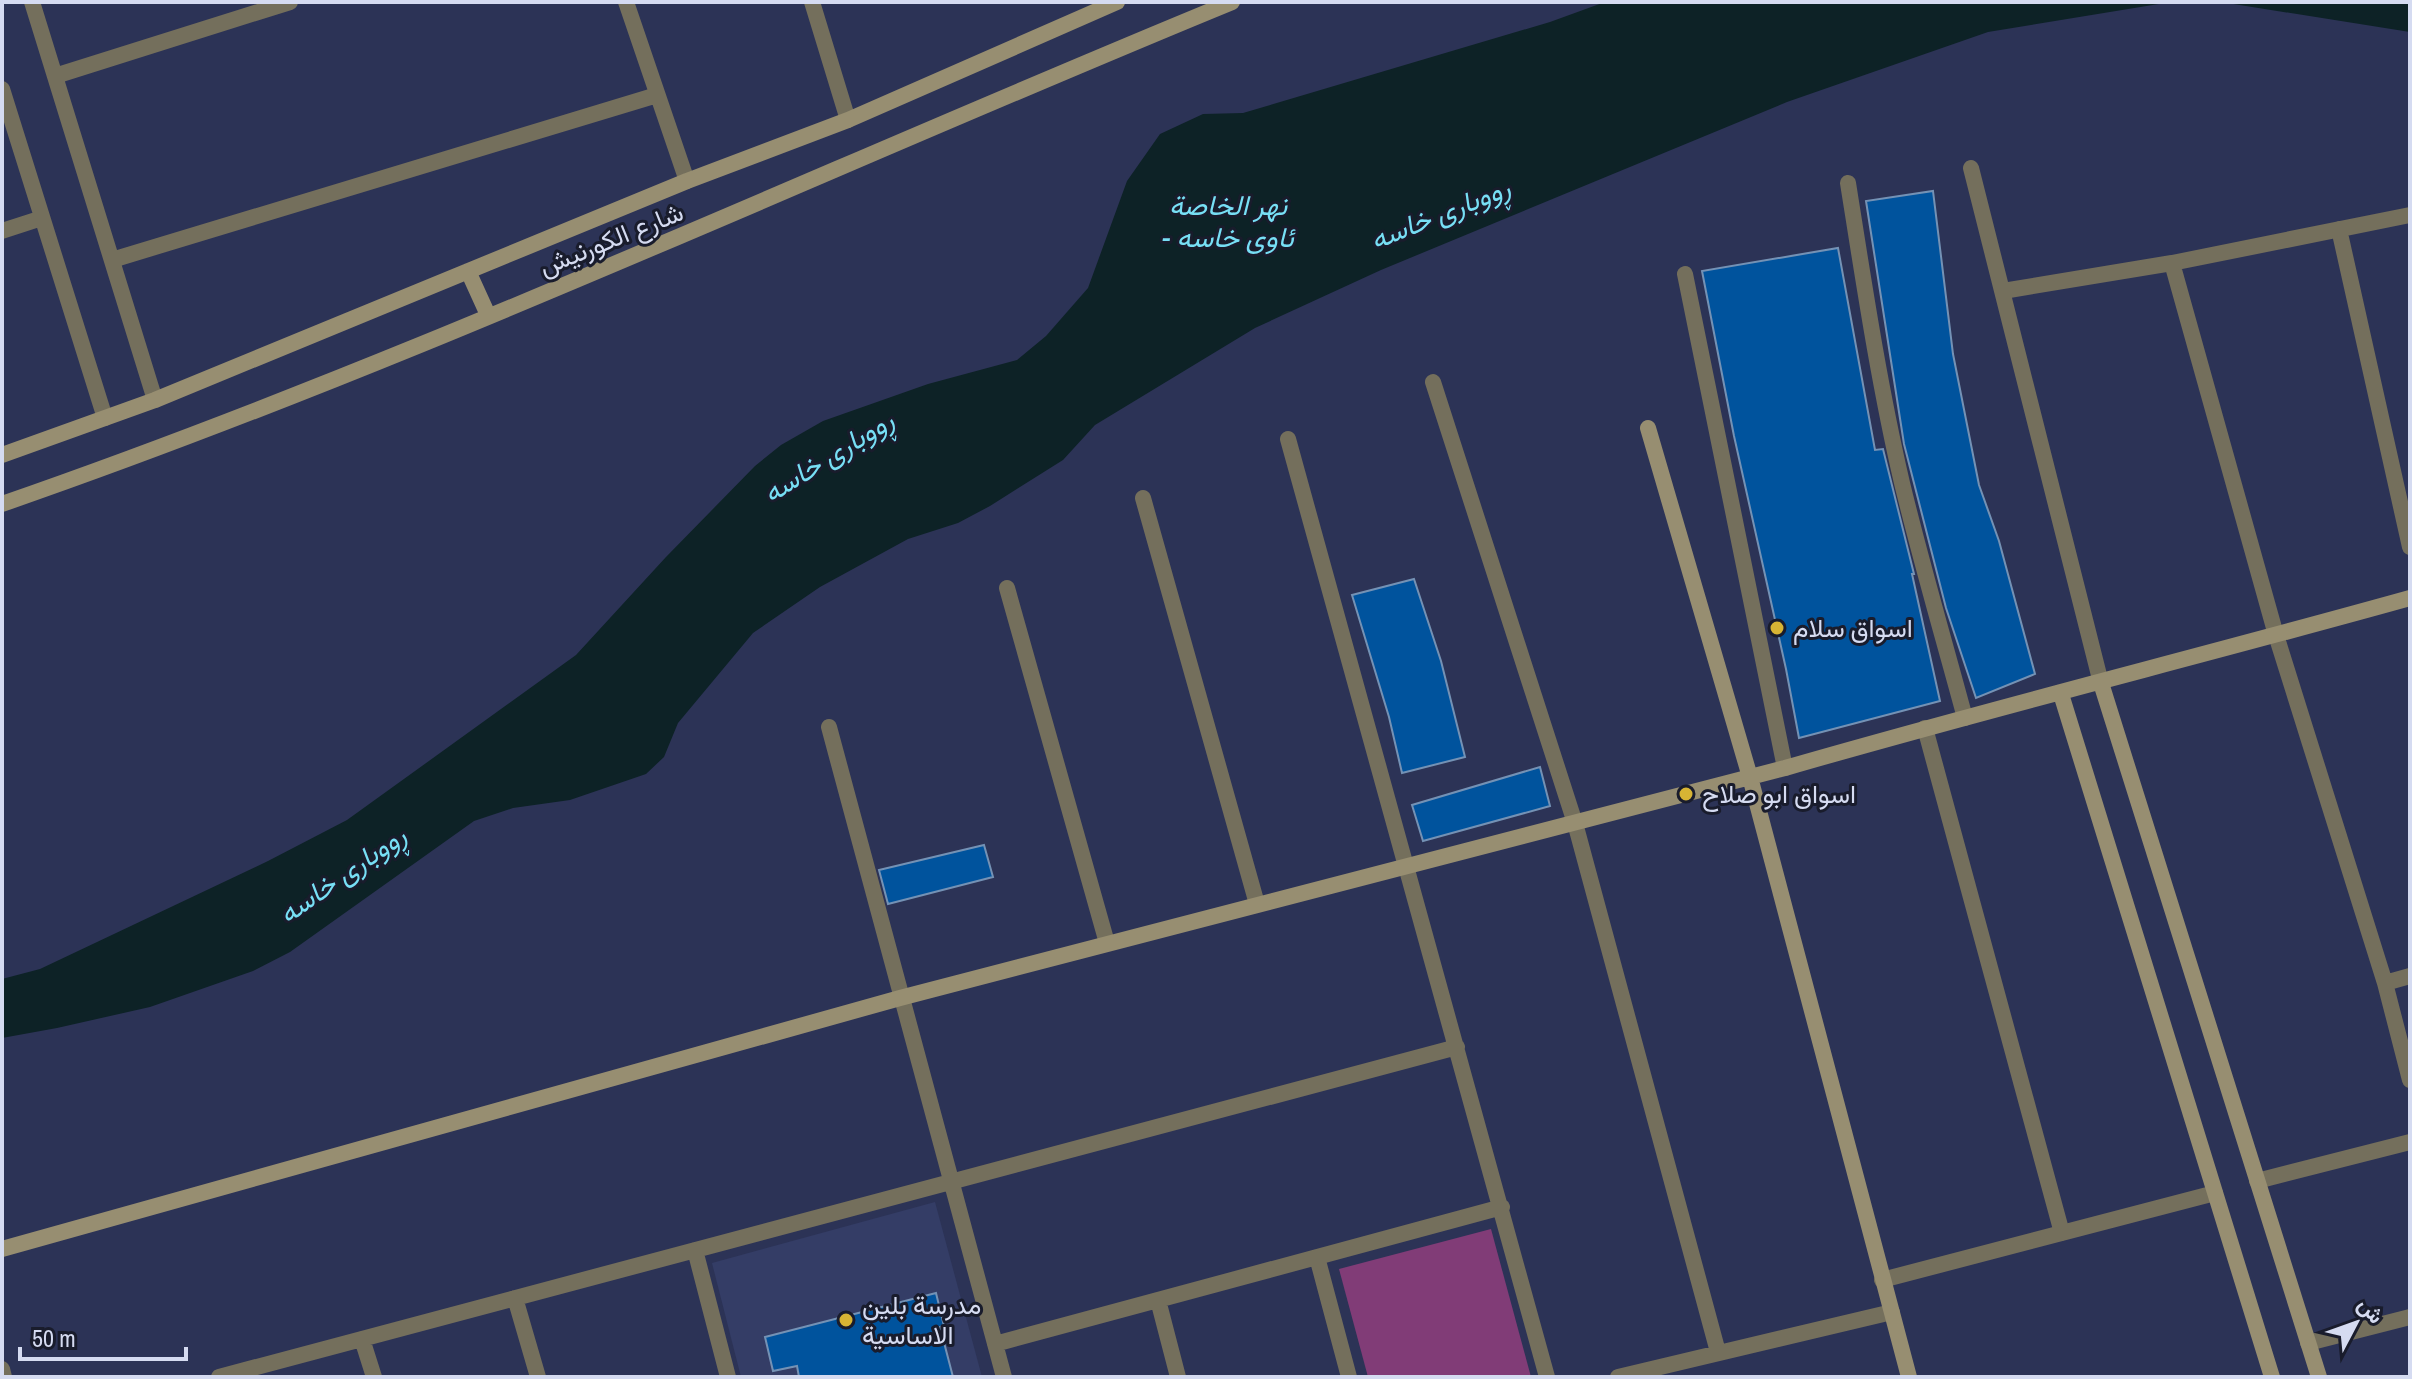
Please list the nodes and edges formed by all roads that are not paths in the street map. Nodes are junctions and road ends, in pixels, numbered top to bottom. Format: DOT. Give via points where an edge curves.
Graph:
graph roads {
  1 [pos="32,2"];
  2 [pos="290,2"];
  3 [pos="626,2"];
  4 [pos="812,2"];
  5 [pos="1117,2"];
  6 [pos="1232,2"];
  7 [pos="55,76"];
  8 [pos="2,89"];
  9 [pos="657,95"];
  10 [pos="848,120"];
  11 [pos="1971,168"];
  12 [pos="687,181"];
  13 [pos="1848,183"];
  14 [pos="2410,215"];
  15 [pos="42,218"];
  16 [pos="2339,229"];
  17 [pos="2,231"];
  18 [pos="112,260"];
  19 [pos="2172,263"];
  20 [pos="468,271"];
  21 [pos="1685,274"];
  22 [pos="2003,291"];
  23 [pos="488,315"];
  24 [pos="1433,382"];
  25 [pos="155,400"];
  26 [pos="105,418"];
  27 [pos="1648,428"];
  28 [pos="1288,439"];
  29 [pos="2,455"];
  30 [pos="1143,498"];
  31 [pos="2,504"];
  32 [pos="2410,547"];
  33 [pos="1007,588"];
  34 [pos="2410,598"];
  35 [pos="2276,635"];
  36 [pos="2101,683"];
  37 [pos="2061,694"];
  38 [pos="1965,718"];
  39 [pos="829,727"];
  40 [pos="1925,728"];
  41 [pos="1785,768"];
  42 [pos="1750,777"];
  43 [pos="1575,823"];
  44 [pos="1407,866"];
  45 [pos="1257,904"];
  46 [pos="1107,943"];
  47 [pos="2410,976"];
  48 [pos="2385,983"];
  49 [pos="900,998"];
  50 [pos="1457,1047"];
  51 [pos="2410,1080"];
  52 [pos="2410,1142"];
  53 [pos="952,1181"];
  54 [pos="2257,1181"];
  55 [pos="2215,1193"];
  56 [pos="1502,1207"];
  57 [pos="2062,1233"];
  58 [pos="2,1249"];
  59 [pos="695,1250"];
  60 [pos="1317,1257"];
  61 [pos="1882,1280"];
  62 [pos="515,1298"];
  63 [pos="1158,1300"];
  64 [pos="1892,1312"];
  65 [pos="2410,1317"];
  66 [pos="362,1339"];
  67 [pos="2308,1343"];
  68 [pos="995,1344"];
  69 [pos="1718,1352"];
  70 [pos="2,1369"];
  71 [pos="4,1377"];
  72 [pos="219,1377"];
  73 [pos="374,1377"];
  74 [pos="538,1377"];
  75 [pos="728,1377"];
  76 [pos="1004,1377"];
  77 [pos="1178,1377"];
  78 [pos="1349,1377"];
  79 [pos="1547,1377"];
  80 [pos="1618,1377"];
  81 [pos="1909,1377"];
  82 [pos="2272,1377"];
  83 [pos="2319,1377"];
  1 -- 7 [label="street"];
  2 -- 7 [label="street"];
  3 -- 9 [label="street"];
  4 -- 10 [label="street"];
  5 -- 10 [label="street, شارع الكورنيش"];
  6 -- 23 [label="street, شارع الكورنيش"];
  7 -- 18 [label="street"];
  8 -- 15 [label="street"];
  9 -- 12 [label="street"];
  9 -- 18 [label="street"];
  10 -- 12 [label="street, شارع الكورنيش"];
  11 -- 22 [label="street"];
  12 -- 20 [label="street, شارع الكورنيش"];
  13 -- 38 [label="street" via="1896,456"];
  14 -- 16 [label="street"];
  15 -- 17 [label="street"];
  15 -- 26 [label="street"];
  16 -- 19 [label="street"];
  16 -- 32 [label="street"];
  18 -- 25 [label="street"];
  19 -- 22 [label="street"];
  19 -- 35 [label="street"];
  20 -- 23 [label="street"];
  20 -- 25 [label="street, شارع الكورنيش"];
  21 -- 41 [label="street"];
  22 -- 36 [label="street"];
  23 -- 31 [label="street, شارع الكورنيش" via="225,424"];
  24 -- 43 [label="street"];
  25 -- 26 [label="street, شارع الكورنيش"];
  26 -- 29 [label="street, شارع الكورنيش"];
  27 -- 42 [label="street"];
  28 -- 44 [label="street"];
  30 -- 45 [label="street"];
  33 -- 46 [label="street"];
  34 -- 35 [label="street"];
  35 -- 36 [label="street"];
  35 -- 48 [label="street"];
  36 -- 37 [label="street"];
  36 -- 54 [label="street"];
  37 -- 38 [label="street"];
  37 -- 55 [label="street"];
  38 -- 40 [label="street"];
  39 -- 49 [label="street"];
  40 -- 41 [label="street"];
  40 -- 57 [label="street"];
  41 -- 42 [label="street"];
  42 -- 43 [label="street"];
  42 -- 61 [label="street"];
  43 -- 44 [label="street"];
  43 -- 69 [label="street"];
  44 -- 45 [label="street"];
  44 -- 50 [label="street"];
  45 -- 46 [label="street"];
  46 -- 49 [label="street"];
  47 -- 48 [label="street"];
  48 -- 51 [label="street"];
  49 -- 53 [label="street"];
  49 -- 58 [label="street"];
  50 -- 53 [label="street"];
  50 -- 56 [label="street"];
  52 -- 54 [label="street"];
  53 -- 59 [label="street"];
  53 -- 68 [label="street"];
  54 -- 67 [label="street"];
  55 -- 57 [label="street"];
  55 -- 82 [label="street"];
  56 -- 60 [label="street"];
  56 -- 79 [label="street"];
  57 -- 61 [label="street"];
  59 -- 62 [label="street"];
  59 -- 75 [label="street"];
  60 -- 63 [label="street"];
  60 -- 78 [label="street"];
  61 -- 64 [label="street"];
  62 -- 66 [label="street"];
  62 -- 74 [label="street"];
  63 -- 68 [label="street"];
  63 -- 77 [label="street"];
  64 -- 69 [label="street"];
  64 -- 81 [label="street"];
  65 -- 67 [label="street"];
  66 -- 72 [label="street"];
  66 -- 73 [label="street"];
  67 -- 83 [label="street"];
  68 -- 76 [label="street"];
  69 -- 80 [label="street"];
  70 -- 71 [label="street"];
}
